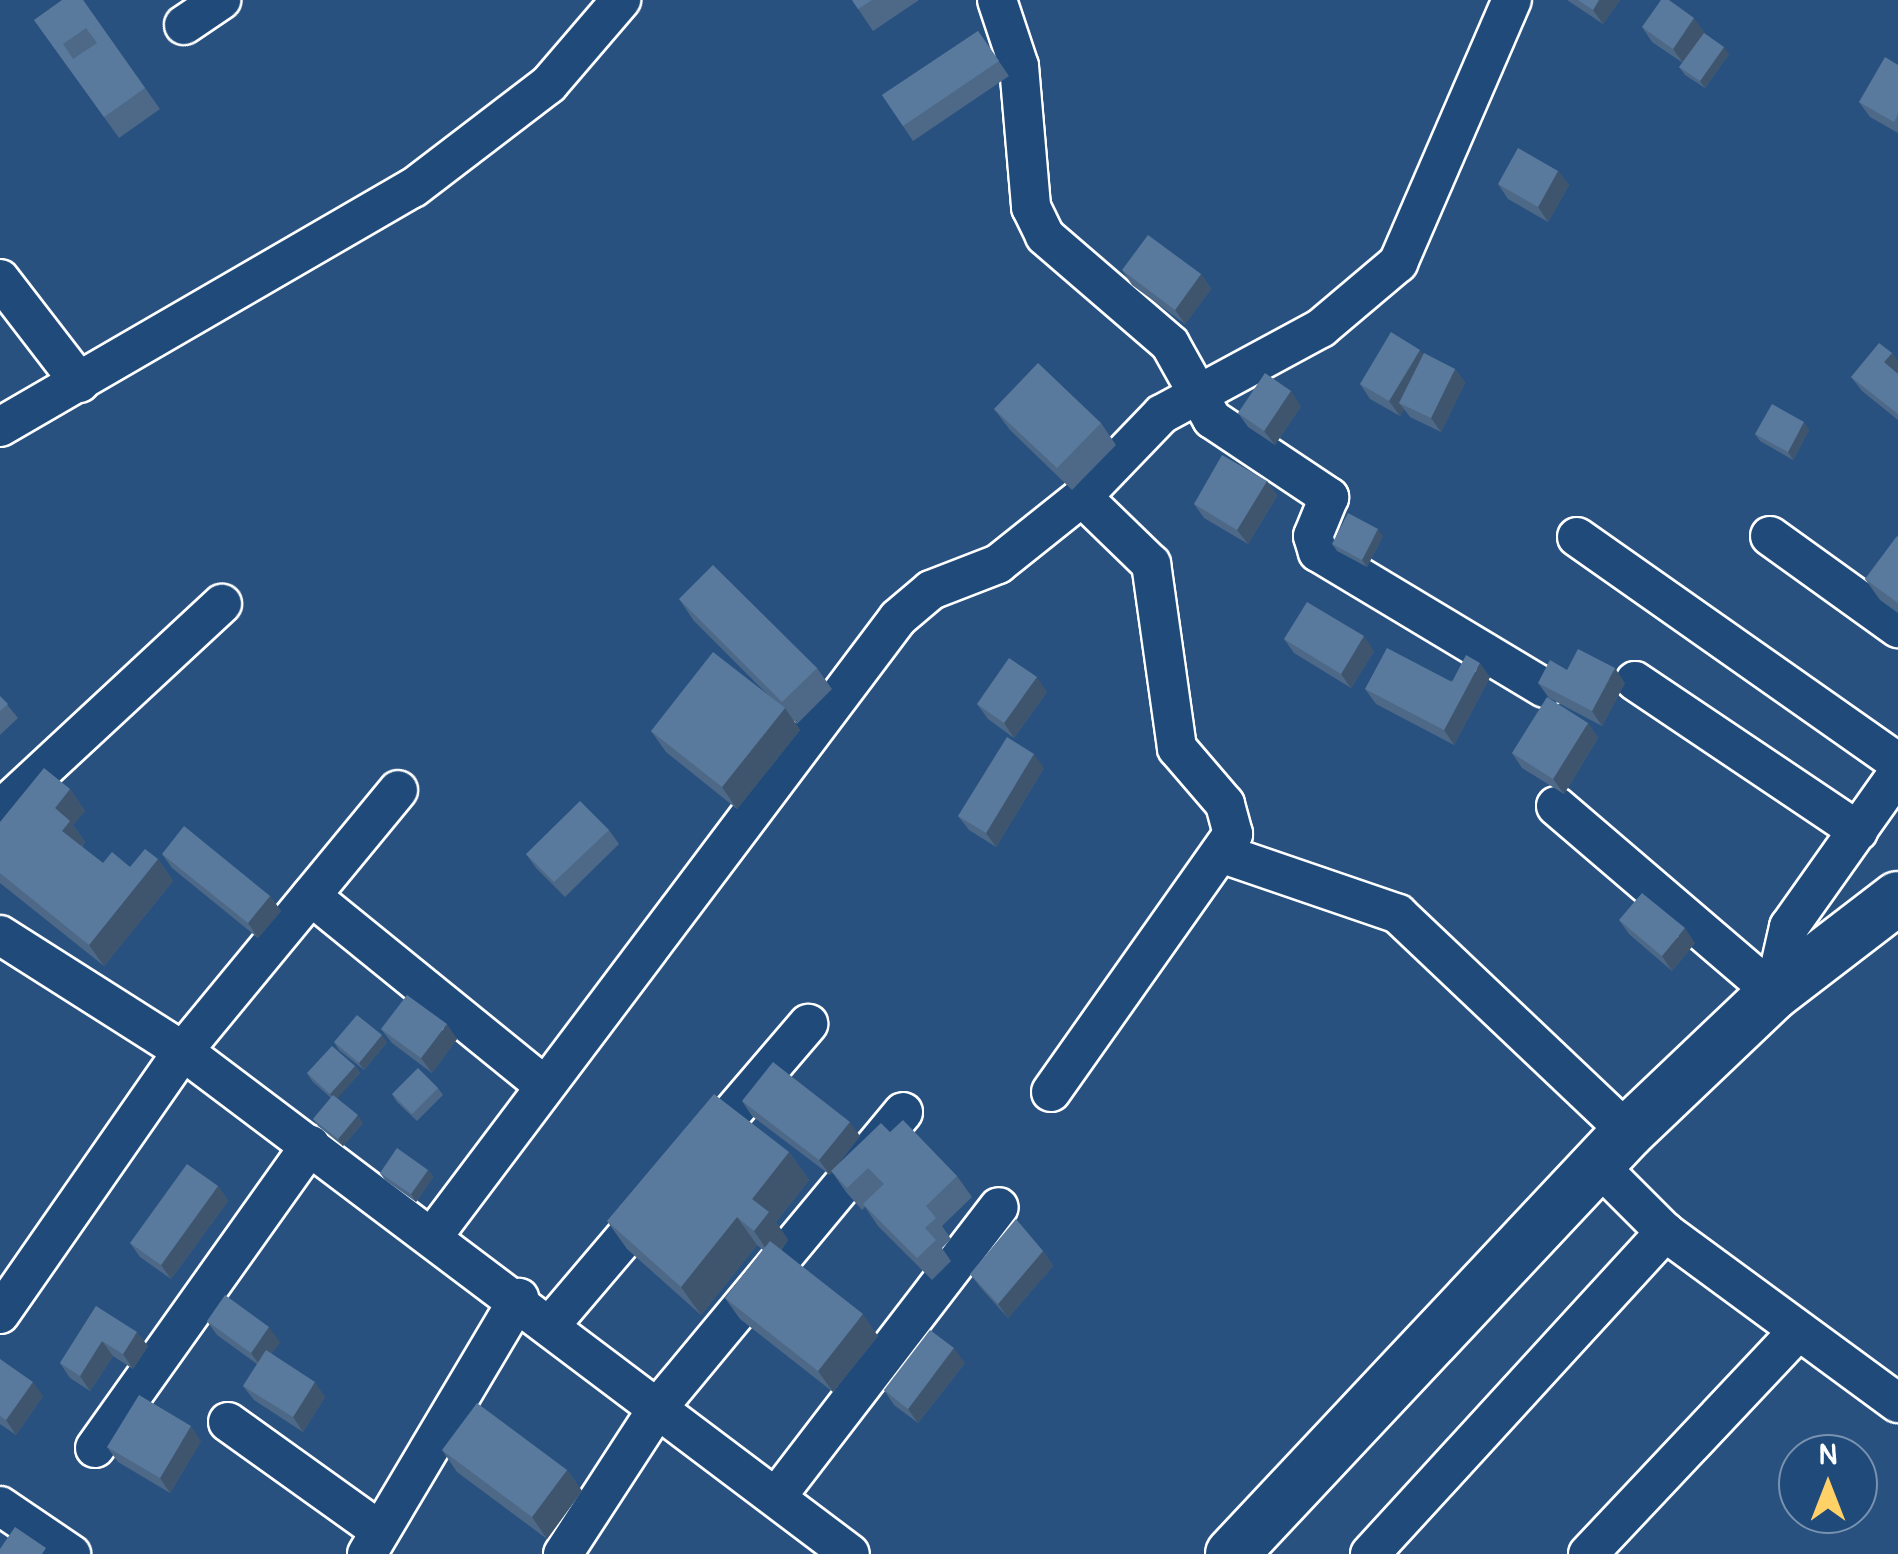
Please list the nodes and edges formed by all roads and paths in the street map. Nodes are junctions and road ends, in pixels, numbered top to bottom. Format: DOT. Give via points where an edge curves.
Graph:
graph roads {
  1 [pos="221,0"];
  2 [pos="621,0"];
  3 [pos="997,0"];
  4 [pos="1512,0"];
  5 [pos="184,26"];
  6 [pos="0,280"];
  7 [pos="80,383"];
  8 [pos="1198,395"];
  9 [pos="0,428"];
  10 [pos="1082,498"];
  11 [pos="1770,536"];
  12 [pos="1576,537"];
  13 [pos="222,604"];
  14 [pos="1898,628"];
  15 [pos="1635,680"];
  16 [pos="1544,688"];
  17 [pos="1898,764"];
  18 [pos="1898,773"];
  19 [pos="398,790"];
  20 [pos="1556,806"];
  21 [pos="0,810"];
  22 [pos="1858,831"];
  23 [pos="1223,854"];
  24 [pos="311,896"];
  25 [pos="1898,898"];
  26 [pos="0,935"];
  27 [pos="1774,992"];
  28 [pos="808,1024"];
  29 [pos="183,1051"];
  30 [pos="545,1086"];
  31 [pos="1051,1092"];
  32 [pos="903,1112"];
  33 [pos="310,1145"];
  34 [pos="1613,1148"];
  35 [pos="999,1207"];
  36 [pos="1665,1232"];
  37 [pos="433,1236"];
  38 [pos="519,1298"];
  39 [pos="0,1314"];
  40 [pos="552,1322"];
  41 [pos="1797,1332"];
  42 [pos="1898,1403"];
  43 [pos="659,1406"];
  44 [pos="228,1422"];
  45 [pos="95,1448"];
  46 [pos="777,1496"];
  47 [pos="0,1506"];
  48 [pos="373,1543"];
  49 [pos="71,1554"];
  50 [pos="563,1554"];
  51 [pos="850,1554"];
  52 [pos="1232,1554"];
  53 [pos="1370,1554"];
  54 [pos="1588,1554"];
  1 -- 5 [label="street"];
  2 -- 7 [label="street" via="548,84 412,188"];
  3 -- 8 [label="street" via="1026,95 1035,223 1170,344"];
  4 -- 8 [label="street" via="1398,264 1321,328"];
  6 -- 7 [label="street"];
  7 -- 9 [label="street"];
  8 -- 10 [label="street" via="1140,434"];
  8 -- 16 [label="street" via="1226,430 1329,498 1313,536 1318,552"];
  10 -- 23 [label="street" via="1140,550 1158,580 1169,717 1186,763 1233,818"];
  10 -- 30 [label="street" via="998,564 931,590 898,618"];
  11 -- 14 [label="street"];
  12 -- 17 [label="street"];
  13 -- 21 [label="street"];
  15 -- 22 [label="street"];
  18 -- 22 [label="street"];
  19 -- 24 [label="street"];
  20 -- 27 [label="street"];
  22 -- 27 [label="street" via="1789,927"];
  23 -- 31 [label="street"];
  23 -- 34 [label="street" via="1398,914"];
  24 -- 29 [label="street"];
  24 -- 30 [label="street"];
  25 -- 27 [label="street"];
  26 -- 29 [label="street"];
  27 -- 34 [label="street"];
  28 -- 40 [label="street"];
  29 -- 33 [label="street"];
  29 -- 39 [label="street"];
  30 -- 37 [label="street"];
  32 -- 43 [label="street"];
  33 -- 37 [label="street"];
  33 -- 45 [label="street"];
  34 -- 36 [label="street"];
  34 -- 52 [label="street"];
  35 -- 46 [label="street"];
  36 -- 41 [label="street"];
  36 -- 53 [label="street"];
  37 -- 38 [label="street"];
  38 -- 40 [label="street"];
  38 -- 48 [label="street"];
  40 -- 43 [label="street"];
  41 -- 42 [label="street"];
  41 -- 54 [label="street"];
  43 -- 46 [label="street"];
  43 -- 50 [label="street"];
  44 -- 48 [label="street"];
  46 -- 51 [label="street"];
  47 -- 49 [label="street"];
}
